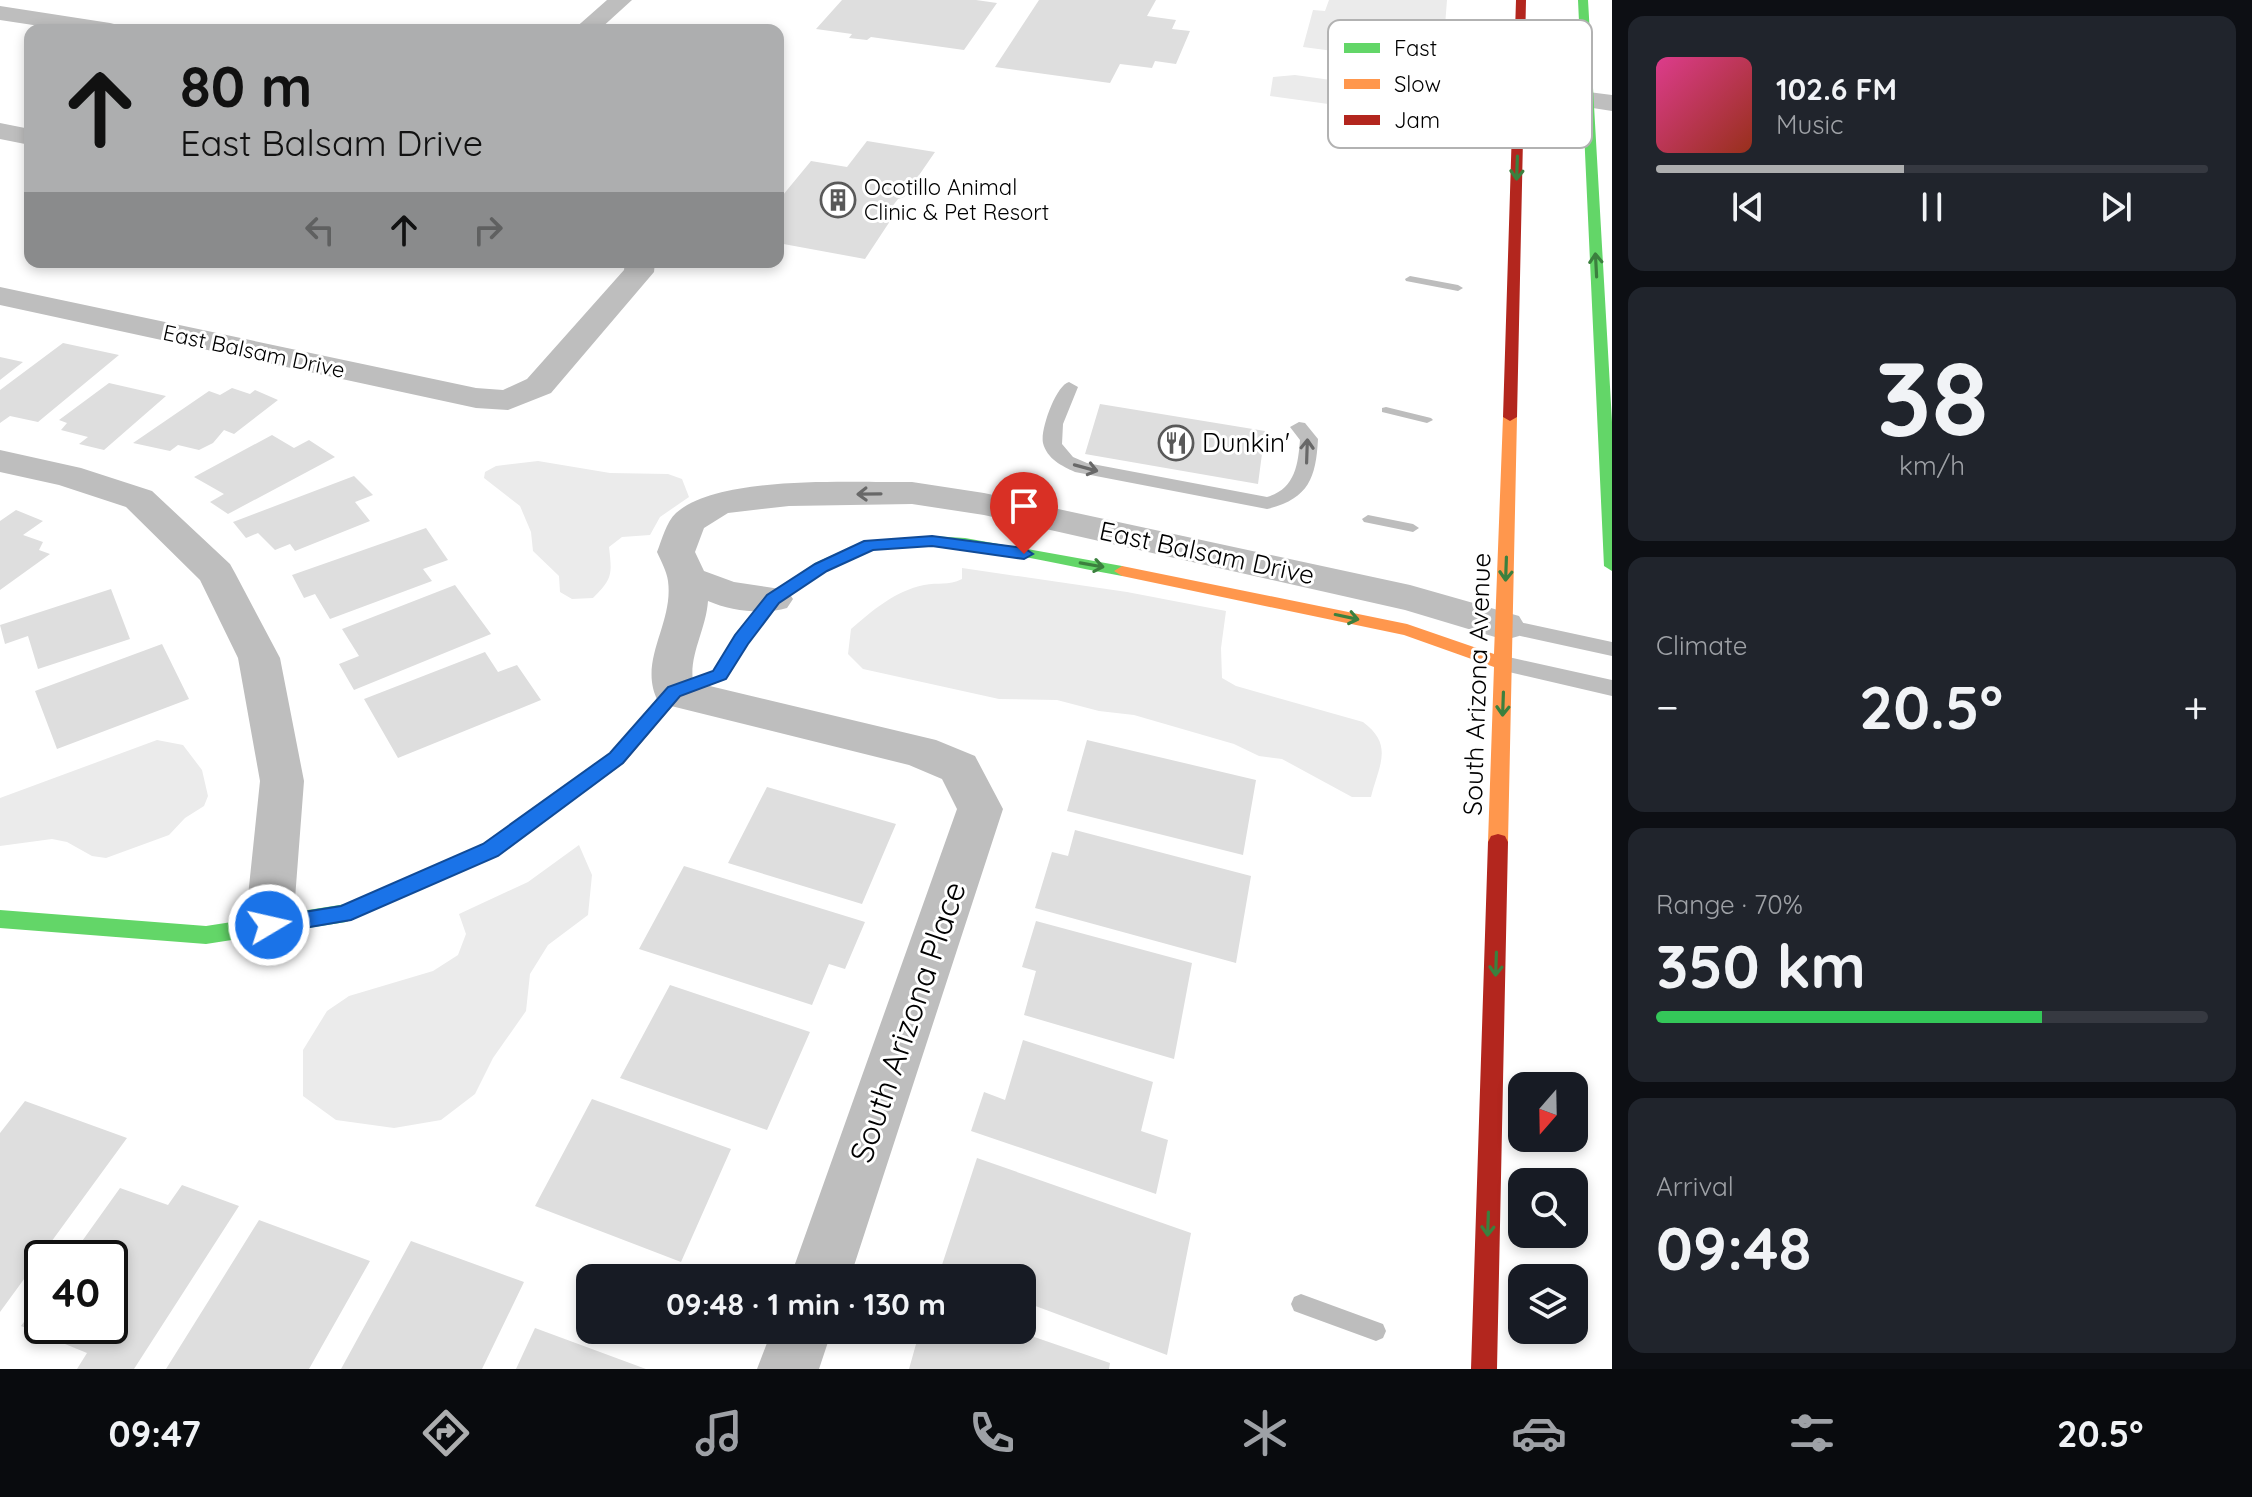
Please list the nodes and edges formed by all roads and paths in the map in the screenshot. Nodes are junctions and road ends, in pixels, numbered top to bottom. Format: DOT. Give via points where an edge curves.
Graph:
graph roads {
  1 [pos="1521,0"];
  2 [pos="1583,0"];
  3 [pos="590,2"];
  4 [pos="618,3"];
  5 [pos="0,13"];
  6 [pos="1521,20"];
  7 [pos="1586,20"];
  8 [pos="71,24"];
  9 [pos="592,24"];
  10 [pos="1592,53"];
  11 [pos="1600,101"];
  12 [pos="0,131"];
  13 [pos="24,136"];
  14 [pos="1517,148"];
  15 [pos="639,268"];
  16 [pos="0,296"];
  17 [pos="1069,387"];
  18 [pos="1299,427"];
  19 [pos="0,461"];
  20 [pos="1612,566"];
  21 [pos="688,579"];
  22 [pos="773,599"];
  23 [pos="1505,626"];
  24 [pos="1612,649"];
  25 [pos="1504,664"];
  26 [pos="1612,688"];
  27 [pos="674,692"];
  28 [pos="0,919"];
  29 [pos="269,925"];
  30 [pos="825,1264"];
  31 [pos="797,1344"];
  32 [pos="788,1369"];
  33 [pos="1484,1369"];
  1 -- 6 [label="main road, South Arizona Avenue"];
  2 -- 7 [label="main road"];
  3 -- 4 [label="street"];
  4 -- 9 [label="street"];
  5 -- 8 [label="street"];
  10 -- 11 [label="main road"];
  20 -- 11 [label="main road, one-way"];
  12 -- 13 [label="street"];
  14 -- 23 [label="main road, South Arizona Avenue, one-way"];
  15 -- 16 [label="street, East Balsam Drive" via="539,386 508,400 476,398"];
  17 -- 18 [label="lane, one-way" via="1051,442 1062,460 1267,503 1295,493 1302,481 1309,439"];
  19 -- 29 [label="street" via="139,499 216,573 259,658 282,781"];
  21 -- 22 [label="street" via="729,595"];
  23 -- 21 [label="street, East Balsam Drive, one-way" via="1410,598 984,504 912,493 789,495 718,503 688,522 676,552"];
  21 -- 27 [label="street, East Balsam Drive" via="684,628 670,664"];
  22 -- 25 [label="main road, East Balsam Drive, one-way" via="821,567 870,545 965,543 1407,630"];
  22 -- 27 [label="main road, East Balsam Drive" via="720,675"];
  23 -- 24 [label="lane"];
  23 -- 25 [label="main road, South Arizona Avenue"];
  25 -- 26 [label="lane"];
  25 -- 33 [label="main road, South Arizona Avenue, one-way"];
  27 -- 29 [label="main road" via="617,758 490,850 343,914"];
  27 -- 30 [label="street, South Arizona Place" via="920,751 959,768 980,809"];
  28 -- 29 [label="main road" via="206,935"];
  31 -- 32 [label="street"];
}
